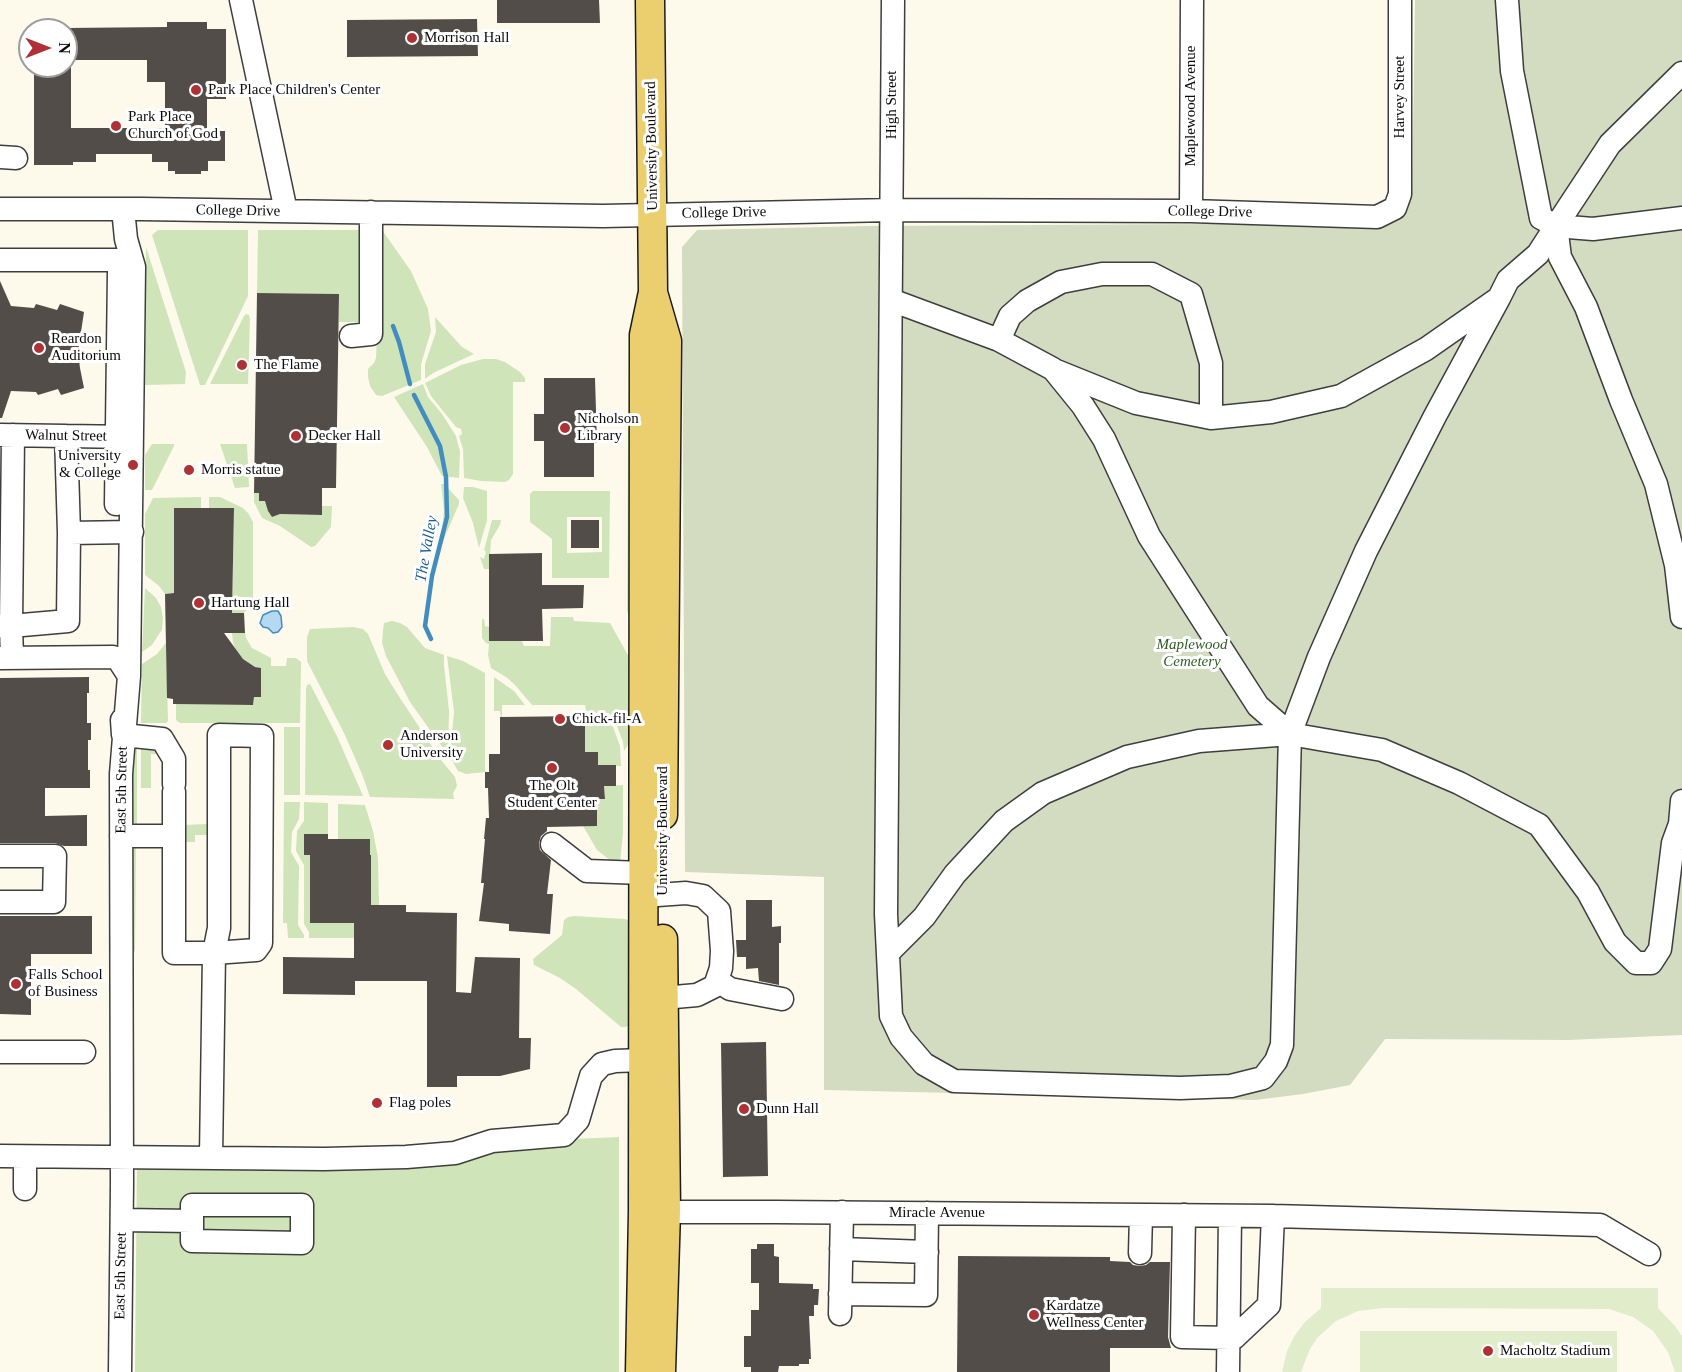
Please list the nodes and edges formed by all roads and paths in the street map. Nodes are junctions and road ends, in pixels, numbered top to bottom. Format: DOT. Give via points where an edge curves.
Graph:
graph roads {
  1 [pos="241,0"];
  2 [pos="650,0"];
  3 [pos="893,0"];
  4 [pos="1192,0"];
  5 [pos="1400,0"];
  6 [pos="1507,0"];
  7 [pos="1682,73"];
  8 [pos="1400,194"];
  9 [pos="0,209"];
  10 [pos="123,209"];
  11 [pos="892,210"];
  12 [pos="286,211"];
  13 [pos="1191,211"];
  14 [pos="371,213"];
  15 [pos="653,214"];
  16 [pos="1682,218"];
  17 [pos="1556,226"];
  18 [pos="126,253"];
  19 [pos="0,260"];
  20 [pos="1499,298"];
  21 [pos="891,300"];
  22 [pos="351,336"];
  23 [pos="999,340"];
  24 [pos="1053,369"];
  25 [pos="1211,417"];
  26 [pos="7,435"];
  27 [pos="66,436"];
  28 [pos="125,437"];
  29 [pos="69,533"];
  30 [pos="124,533"];
  31 [pos="1682,617"];
  32 [pos="5,626"];
  33 [pos="114,657"];
  34 [pos="6,658"];
  35 [pos="129,676"];
  36 [pos="1290,734"];
  37 [pos="123,735"];
  38 [pos="1682,801"];
  39 [pos="121,836"];
  40 [pos="174,836"];
  41 [pos="1678,839"];
  42 [pos="552,844"];
  43 [pos="0,856"];
  44 [pos="650,888"];
  45 [pos="0,902"];
  46 [pos="214,952"];
  47 [pos="888,952"];
  48 [pos="717,980"];
  49 [pos="663,998"];
  50 [pos="782,999"];
  51 [pos="0,1052"];
  52 [pos="84,1052"];
  53 [pos="643,1060"];
  54 [pos="0,1156"];
  55 [pos="25,1157"];
  56 [pos="122,1157"];
  57 [pos="211,1157"];
  58 [pos="25,1189"];
  59 [pos="654,1212"];
  60 [pos="842,1212"];
  61 [pos="927,1213"];
  62 [pos="1141,1215"];
  63 [pos="1184,1215"];
  64 [pos="1230,1216"];
  65 [pos="1273,1216"];
  66 [pos="122,1220"];
  67 [pos="192,1221"];
  68 [pos="841,1249"];
  69 [pos="927,1252"];
  70 [pos="1140,1253"];
  71 [pos="1649,1254"];
  72 [pos="1229,1338"];
  73 [pos="120,1372"];
  74 [pos="640,1372"];
  75 [pos="661,1372"];
  76 [pos="1228,1372"];
  1 -- 12 [label="street"];
  2 -- 15 [label="main road, University Boulevard"];
  3 -- 11 [label="street, High Street"];
  4 -- 13 [label="street, Maplewood Avenue"];
  5 -- 8 [label="street, Harvey Street"];
  6 -- 17 [label="street" via="1512,71 1541,218"];
  7 -- 17 [label="street" via="1610,144"];
  8 -- 13 [label="street, College Drive" via="1395,208 1377,217"];
  9 -- 10 [label="street, College Drive"];
  10 -- 12 [label="street, College Drive"];
  10 -- 18 [label="street, East 5th Street"];
  11 -- 13 [label="street, College Drive"];
  11 -- 15 [label="street, College Drive"];
  11 -- 21 [label="street, High Street"];
  12 -- 14 [label="street, College Drive"];
  14 -- 15 [label="street, College Drive"];
  14 -- 22 [label="street" via="371,334"];
  15 -- 44 [label="main road, University Boulevard" via="653,292 667,341 656,396"];
  16 -- 17 [label="street" via="1593,228"];
  17 -- 20 [label="street" via="1539,254 1509,280"];
  17 -- 31 [label="street" via="1560,257 1586,307 1656,484 1676,565"];
  18 -- 19 [label="street"];
  18 -- 28 [label="street, East 5th Street" via="134,267"];
  20 -- 25 [label="street" via="1426,349 1341,396 1271,412"];
  20 -- 36 [label="street" via="1366,551"];
  21 -- 23 [label="street"];
  21 -- 47 [label="street, High Street"];
  23 -- 24 [label="street"];
  23 -- 25 [label="street" via="1010,316 1027,301 1061,282 1102,274 1152,274 1191,294 1211,363"];
  24 -- 25 [label="street" via="1136,402"];
  24 -- 36 [label="street" via="1104,439 1149,536 1258,706"];
  26 -- 27 [label="street, Walnut Street"];
  26 -- 32 [label="street"];
  27 -- 28 [label="street, Walnut Street"];
  27 -- 29 [label="street"];
  28 -- 30 [label="street, East 5th Street"];
  29 -- 30 [label="street"];
  29 -- 32 [label="street" via="68,621"];
  30 -- 33 [label="street"];
  30 -- 35 [label="street, East 5th Street"];
  32 -- 34 [label="street"];
  33 -- 34 [label="street"];
  33 -- 35 [label="street"];
  33 -- 37 [label="street"];
  35 -- 37 [label="street, East 5th Street"];
  36 -- 41 [label="street" via="1382,750 1459,783 1539,825 1587,892 1615,942 1636,963 1651,963 1660,949"];
  36 -- 47 [label="street" via="1199,741 1127,757 1043,793 1004,821 955,874 924,917"];
  36 -- 47 [label="street, High Street" via="1282,1045 1263,1078 1231,1086 1180,1088 954,1081 924,1064 901,1037 891,1016"];
  37 -- 39 [label="street, East 5th Street"];
  37 -- 40 [label="street" via="162,739 174,759"];
  38 -- 41 [label="street"];
  39 -- 40 [label="street"];
  39 -- 56 [label="street, East 5th Street"];
  40 -- 46 [label="street" via="174,953"];
  42 -- 44 [label="street" via="587,871"];
  43 -- 45 [label="street" via="55,856 54,902"];
  44 -- 48 [label="street" via="703,896 719,911 722,968"];
  44 -- 49 [label="main road, University Boulevard"];
  44 -- 53 [label="main road, University Boulevard"];
  46 -- 46 [label="street" via="256,950 261,943 262,736 219,735 219,928"];
  46 -- 57 [label="street"];
  48 -- 49 [label="street" via="715,986 698,995"];
  48 -- 50 [label="street" via="730,988"];
  49 -- 59 [label="main road, University Boulevard"];
  51 -- 52 [label="street"];
  53 -- 57 [label="street" via="602,1064 591,1076 578,1120 564,1135 492,1140 455,1153 406,1157"];
  53 -- 59 [label="main road, University Boulevard"];
  54 -- 55 [label="street"];
  55 -- 56 [label="street"];
  55 -- 58 [label="street"];
  56 -- 57 [label="street"];
  56 -- 66 [label="street, East 5th Street"];
  59 -- 60 [label="street, Miracle Avenue"];
  59 -- 74 [label="main road, University Boulevard"];
  59 -- 75 [label="main road, University Boulevard"];
  60 -- 61 [label="street, Miracle Avenue"];
  60 -- 68 [label="street"];
  61 -- 62 [label="street, Miracle Avenue"];
  61 -- 69 [label="street"];
  62 -- 63 [label="street, Miracle Avenue"];
  62 -- 70 [label="street"];
  63 -- 64 [label="street, Miracle Avenue"];
  63 -- 72 [label="street" via="1182,1336"];
  64 -- 65 [label="street, Miracle Avenue"];
  64 -- 72 [label="street"];
  65 -- 71 [label="street, Miracle Avenue" via="1600,1225"];
  65 -- 72 [label="street" via="1269,1305 1234,1338"];
  66 -- 67 [label="street"];
  66 -- 73 [label="street, East 5th Street"];
  67 -- 67 [label="street" via="192,1241 302,1243 302,1205 192,1205"];
  68 -- 69 [label="street"];
  68 -- 69 [label="street" via="840,1304 926,1295"];
  72 -- 76 [label="street"];
}
